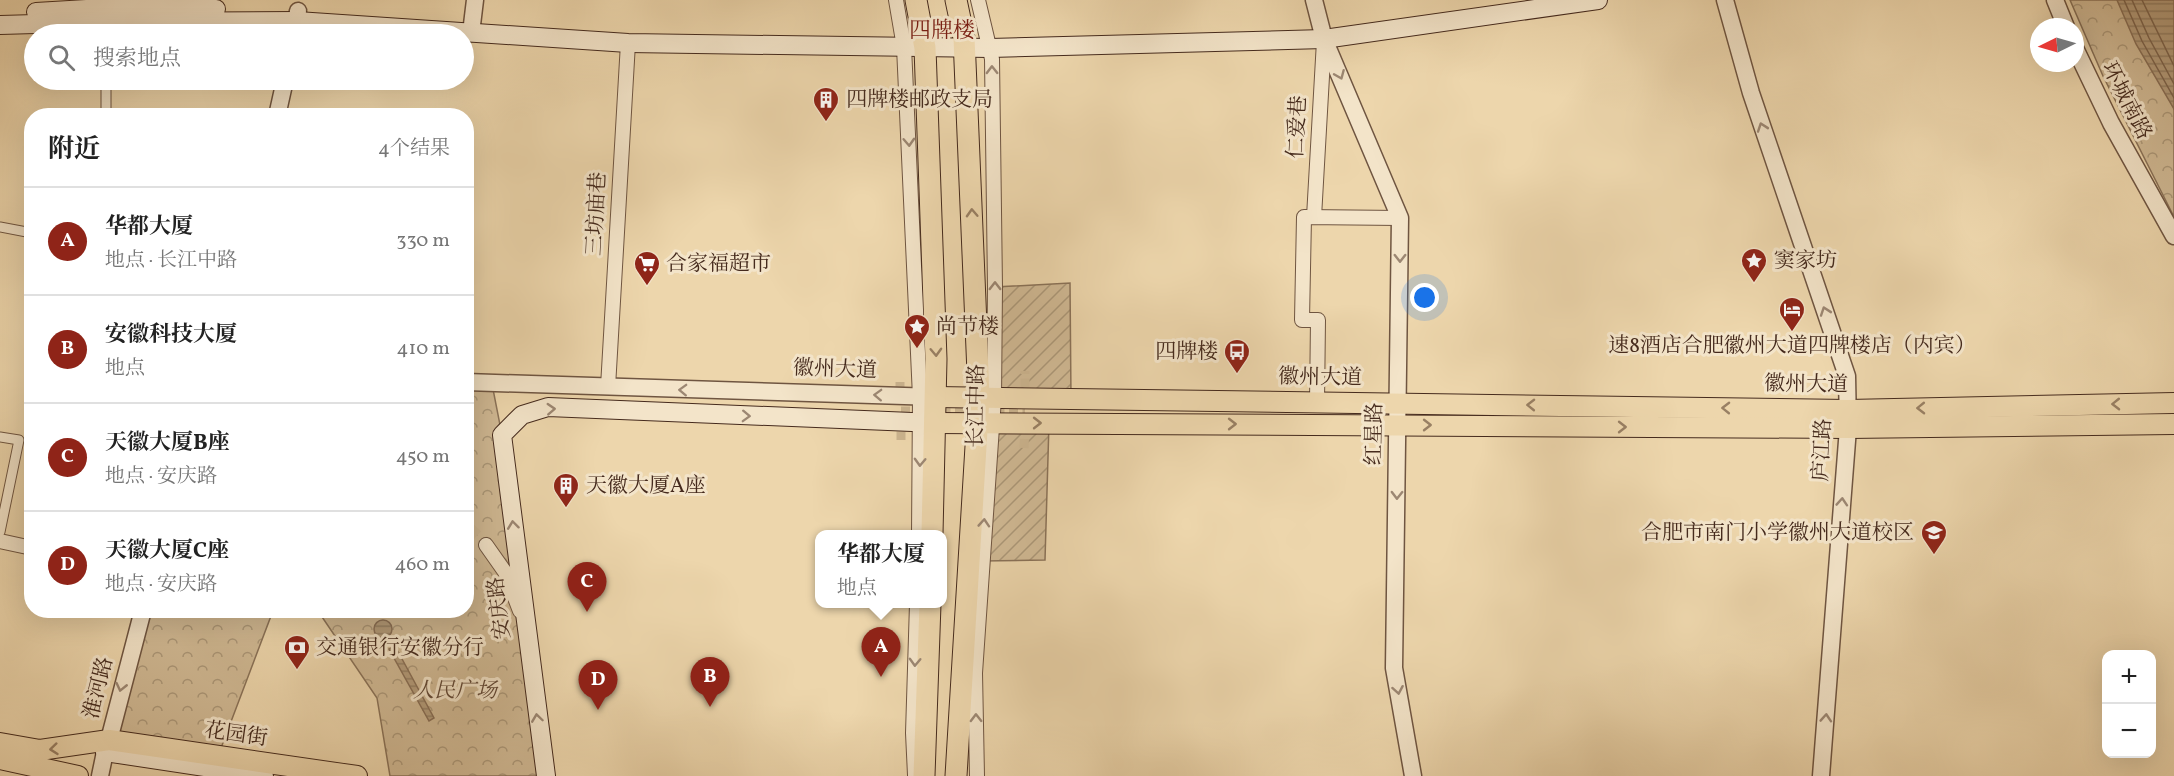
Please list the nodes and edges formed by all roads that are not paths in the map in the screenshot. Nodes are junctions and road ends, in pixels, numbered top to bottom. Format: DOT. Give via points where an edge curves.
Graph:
graph roads {
  1 [pos="475,0"];
  2 [pos="896,0"];
  3 [pos="916,0"];
  4 [pos="956,0"];
  5 [pos="978,0"];
  6 [pos="1314,0"];
  7 [pos="1531,0"];
  8 [pos="1598,0"];
  9 [pos="1725,0"];
  10 [pos="2055,0"];
  11 [pos="120,4"];
  12 [pos="0,14"];
  13 [pos="297,17"];
  14 [pos="2062,18"];
  15 [pos="175,24"];
  16 [pos="420,24"];
  17 [pos="472,24"];
  18 [pos="0,25"];
  19 [pos="24,26"];
  20 [pos="474,27"];
  21 [pos="474,27"];
  22 [pos="1323,34"];
  23 [pos="914,42"];
  24 [pos="628,43"];
  25 [pos="964,43"];
  26 [pos="989,44"];
  27 [pos="2084,67"];
  28 [pos="106,90"];
  29 [pos="283,90"];
  30 [pos="106,108"];
  31 [pos="279,108"];
  32 [pos="1314,217"];
  33 [pos="1400,218"];
  34 [pos="0,227"];
  35 [pos="24,232"];
  36 [pos="2174,236"];
  37 [pos="474,382"];
  38 [pos="608,387"];
  39 [pos="928,397"];
  40 [pos="987,398"];
  41 [pos="1317,402"];
  42 [pos="2174,403"];
  43 [pos="1398,404"];
  44 [pos="1848,419"];
  45 [pos="928,423"];
  46 [pos="984,423"];
  47 [pos="2174,424"];
  48 [pos="1398,425"];
  49 [pos="502,435"];
  50 [pos="0,436"];
  51 [pos="918,530"];
  52 [pos="932,530"];
  53 [pos="0,532"];
  54 [pos="0,541"];
  55 [pos="486,544"];
  56 [pos="24,546"];
  57 [pos="917,608"];
  58 [pos="930,608"];
  59 [pos="141,618"];
  60 [pos="146,618"];
  61 [pos="525,625"];
  62 [pos="129,657"];
  63 [pos="0,743"];
  64 [pos="107,746"];
  65 [pos="0,759"];
  66 [pos="78,776"];
  67 [pos="100,776"];
  68 [pos="264,776"];
  69 [pos="357,776"];
  70 [pos="546,776"];
  71 [pos="915,776"];
  72 [pos="924,776"];
  73 [pos="956,776"];
  74 [pos="977,776"];
  75 [pos="1413,776"];
  76 [pos="1821,776"];
  1 -- 17 [label="street"];
  2 -- 23 [label="street"];
  3 -- 23 [label="highway, 长江中路"];
  4 -- 25 [label="highway, 长江中路"];
  5 -- 26 [label="street"];
  6 -- 22 [label="street, 红星路"];
  7 -- 22 [label="main road"];
  8 -- 22 [label="main road"];
  44 -- 9 [label="street, 庐江路, one-way" via="1847,376 1750,93"];
  10 -- 14 [label="street"];
  11 -- 12 [label="main road"];
  11 -- 13 [label="main road"];
  13 -- 15 [label="main road"];
  13 -- 16 [label="main road"];
  18 -- 19 [label="main road"];
  20 -- 23 [label="main road"];
  21 -- 24 [label="main road"];
  22 -- 26 [label="main road"];
  22 -- 32 [label="street, 仁爱巷"];
  22 -- 33 [label="street, 红星路, one-way"];
  23 -- 24 [label="main road"];
  23 -- 25 [label="main road"];
  23 -- 39 [label="highway, 长江中路, one-way"];
  24 -- 38 [label="street, 三坊庙巷"];
  25 -- 26 [label="main road"];
  40 -- 25 [label="highway, 长江中路, one-way"];
  40 -- 26 [label="street, one-way" via="995,276"];
  27 -- 36 [label="street, 环城南路" via="2110,123"];
  28 -- 30 [label="street"];
  29 -- 31 [label="street"];
  32 -- 33 [label="street"];
  32 -- 41 [label="street" via="1304,217 1302,321 1318,320"];
  33 -- 43 [label="street, 红星路, one-way"];
  34 -- 35 [label="street"];
  37 -- 38 [label="street, 徽州大道"];
  39 -- 38 [label="street, 徽州大道, one-way"];
  39 -- 40 [label="main road, 徽州大道"];
  39 -- 45 [label="highway, 长江中路"];
  40 -- 41 [label="main road, 徽州大道"];
  40 -- 46 [label="highway, 长江中路"];
  41 -- 43 [label="main road, 徽州大道"];
  42 -- 44 [label="main road, 徽州大道, one-way"];
  44 -- 43 [label="main road, 徽州大道, one-way"];
  43 -- 48 [label="street, 红星路"];
  44 -- 47 [label="main road, 徽州大道"];
  48 -- 44 [label="main road, 徽州大道, one-way"];
  76 -- 44 [label="street, 庐江路, one-way"];
  45 -- 46 [label="main road, 徽州大道"];
  49 -- 45 [label="main road, 徽州大道, one-way" via="522,415 548,407"];
  45 -- 51 [label="street, one-way"];
  45 -- 52 [label="highway, 长江中路"];
  46 -- 48 [label="main road, 徽州大道, one-way"];
  46 -- 73 [label="highway, 长江中路"];
  74 -- 46 [label="street, one-way" via="975,673"];
  48 -- 75 [label="street, 红星路, one-way" via="1394,668"];
  61 -- 49 [label="main road, 安庆路, one-way"];
  50 -- 53 [label="street" via="19,440"];
  54 -- 56 [label="street"];
  55 -- 61 [label="street" via="505,572"];
  57 -- 71 [label="street, one-way"];
  58 -- 72 [label="highway"];
  59 -- 62 [label="street, 淮河路"];
  60 -- 62 [label="street"];
  70 -- 61 [label="main road, 安庆路, one-way"];
  62 -- 64 [label="street, 淮河路, one-way"];
  64 -- 63 [label="main road, one-way" via="40,750"];
  64 -- 67 [label="street, 淮河路"];
  64 -- 68 [label="main road, 花园街"];
  64 -- 69 [label="main road, 花园街"];
  65 -- 66 [label="main road"];
}
